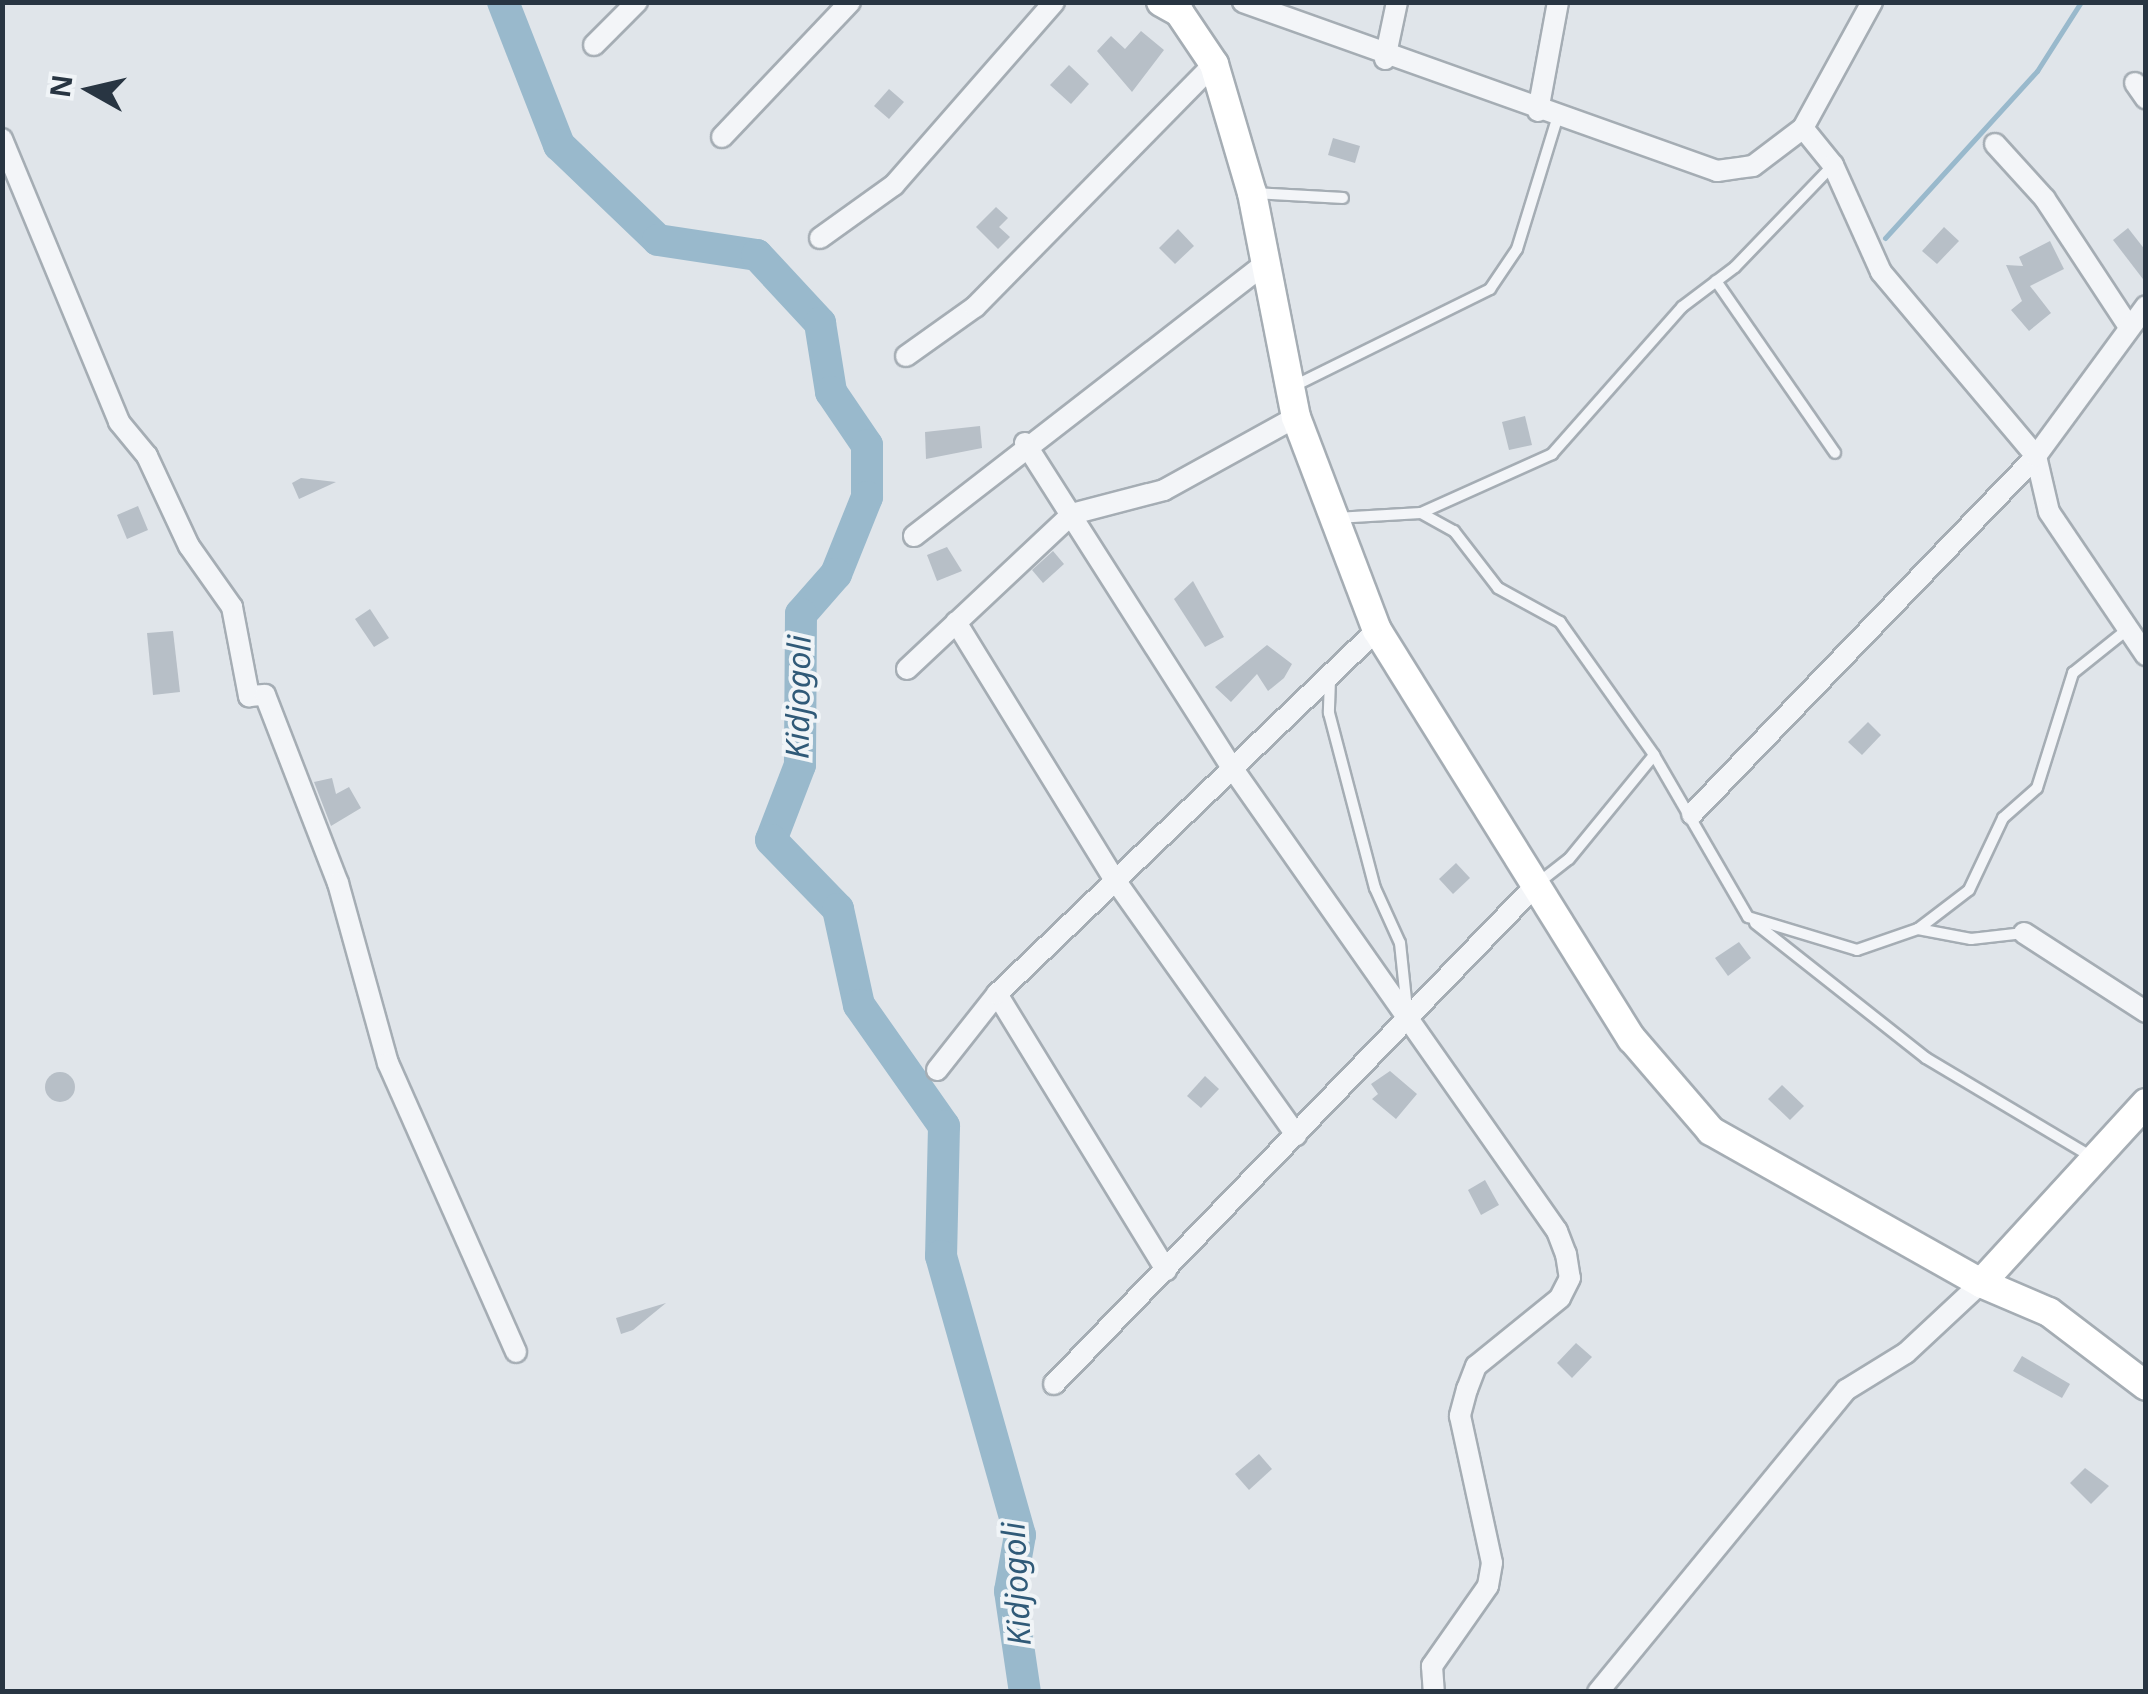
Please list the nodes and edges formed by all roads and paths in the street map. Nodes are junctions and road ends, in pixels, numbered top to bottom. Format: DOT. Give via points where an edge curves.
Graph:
graph roads {
  1 [pos="637,2"];
  2 [pos="850,2"];
  3 [pos="1054,2"];
  4 [pos="1243,2"];
  5 [pos="1397,2"];
  6 [pos="1558,2"];
  7 [pos="1872,2"];
  8 [pos="1179,6"];
  9 [pos="594,45"];
  10 [pos="1385,59"];
  11 [pos="1214,64"];
  12 [pos="1548,114"];
  13 [pos="1803,128"];
  14 [pos="722,137"];
  15 [pos="2,139"];
  16 [pos="1994,144"];
  17 [pos="1833,166"];
  18 [pos="1252,193"];
  19 [pos="1342,198"];
  20 [pos="820,238"];
  21 [pos="1266,262"];
  22 [pos="1716,281"];
  23 [pos="2146,306"];
  24 [pos="2129,327"];
  25 [pos="906,356"];
  26 [pos="1291,387"];
  27 [pos="1296,417"];
  28 [pos="1025,443"];
  29 [pos="1835,453"];
  30 [pos="2036,456"];
  31 [pos="1422,512"];
  32 [pos="1072,514"];
  33 [pos="1334,518"];
  34 [pos="914,536"];
  35 [pos="956,622"];
  36 [pos="2128,629"];
  37 [pos="1376,630"];
  38 [pos="2146,654"];
  39 [pos="907,670"];
  40 [pos="1330,678"];
  41 [pos="1654,754"];
  42 [pos="1233,769"];
  43 [pos="1692,814"];
  44 [pos="1115,880"];
  45 [pos="1538,883"];
  46 [pos="1748,917"];
  47 [pos="1918,928"];
  48 [pos="2024,934"];
  49 [pos="997,994"];
  50 [pos="2146,1012"];
  51 [pos="1408,1020"];
  52 [pos="937,1070"];
  53 [pos="2146,1103"];
  54 [pos="1296,1135"];
  55 [pos="2095,1158"];
  56 [pos="1166,1270"];
  57 [pos="1981,1283"];
  58 [pos="516,1352"];
  59 [pos="1054,1384"];
  60 [pos="2146,1386"];
  61 [pos="1434,1692"];
  62 [pos="1598,1692"];
  1 -- 9 [label="street"];
  2 -- 14 [label="street"];
  3 -- 20 [label="street" via="894,184"];
  4 -- 10 [label="street"];
  5 -- 10 [label="street"];
  6 -- 12 [label="street"];
  7 -- 13 [label="street"];
  8 -- 11 [label="street"];
  10 -- 12 [label="street"];
  11 -- 18 [label="street"];
  11 -- 25 [label="street" via="975,307"];
  12 -- 13 [label="street" via="1717,172 1753,166"];
  12 -- 26 [label="lane" via="1517,250 1490,289"];
  13 -- 17 [label="street"];
  15 -- 58 [label="street" via="118,422 146,456 189,546 232,606 249,696 265,695 338,883 388,1063"];
  16 -- 24 [label="street" via="2045,199"];
  17 -- 22 [label="lane"];
  17 -- 30 [label="street" via="1881,272"];
  18 -- 19 [label="lane"];
  18 -- 21 [label="street"];
  21 -- 26 [label="street"];
  21 -- 28 [label="street" via="1122,380"];
  22 -- 29 [label="lane"];
  22 -- 31 [label="lane" via="1682,307 1552,454"];
  23 -- 24 [label="street"];
  24 -- 30 [label="street"];
  26 -- 27 [label="street"];
  27 -- 32 [label="street" via="1164,490"];
  27 -- 33 [label="street"];
  28 -- 32 [label="street"];
  28 -- 34 [label="street"];
  30 -- 36 [label="street" via="2049,512"];
  30 -- 43 [label="street"];
  31 -- 33 [label="lane"];
  31 -- 41 [label="lane" via="1454,530 1498,588 1560,622"];
  32 -- 35 [label="street"];
  32 -- 42 [label="street"];
  33 -- 37 [label="street"];
  35 -- 39 [label="street"];
  35 -- 44 [label="street"];
  36 -- 38 [label="street"];
  36 -- 47 [label="lane" via="2073,673 2037,788 2004,818 1969,890"];
  37 -- 40 [label="street"];
  37 -- 45 [label="street" via="1494,828"];
  40 -- 42 [label="street"];
  40 -- 51 [label="lane" via="1329,713 1370,870 1400,943"];
  41 -- 43 [label="lane"];
  41 -- 45 [label="lane" via="1569,859"];
  42 -- 44 [label="street"];
  42 -- 51 [label="street"];
  43 -- 46 [label="lane"];
  44 -- 49 [label="street"];
  44 -- 54 [label="street"];
  45 -- 51 [label="street"];
  45 -- 57 [label="street" via="1632,1039 1711,1131"];
  46 -- 47 [label="lane" via="1856,950"];
  46 -- 55 [label="lane" via="1926,1058"];
  47 -- 48 [label="lane" via="1971,938"];
  48 -- 50 [label="street"];
  49 -- 52 [label="street"];
  49 -- 56 [label="street"];
  51 -- 54 [label="street"];
  51 -- 61 [label="street" via="1557,1231 1570,1278 1560,1298 1476,1366 1467,1389 1460,1416 1492,1563 1488,1586 1432,1666"];
  53 -- 55 [label="street"];
  54 -- 56 [label="street"];
  55 -- 57 [label="street"];
  56 -- 59 [label="street"];
  57 -- 60 [label="street" via="2049,1312"];
  57 -- 62 [label="street" via="1906,1353 1846,1390"];
}
